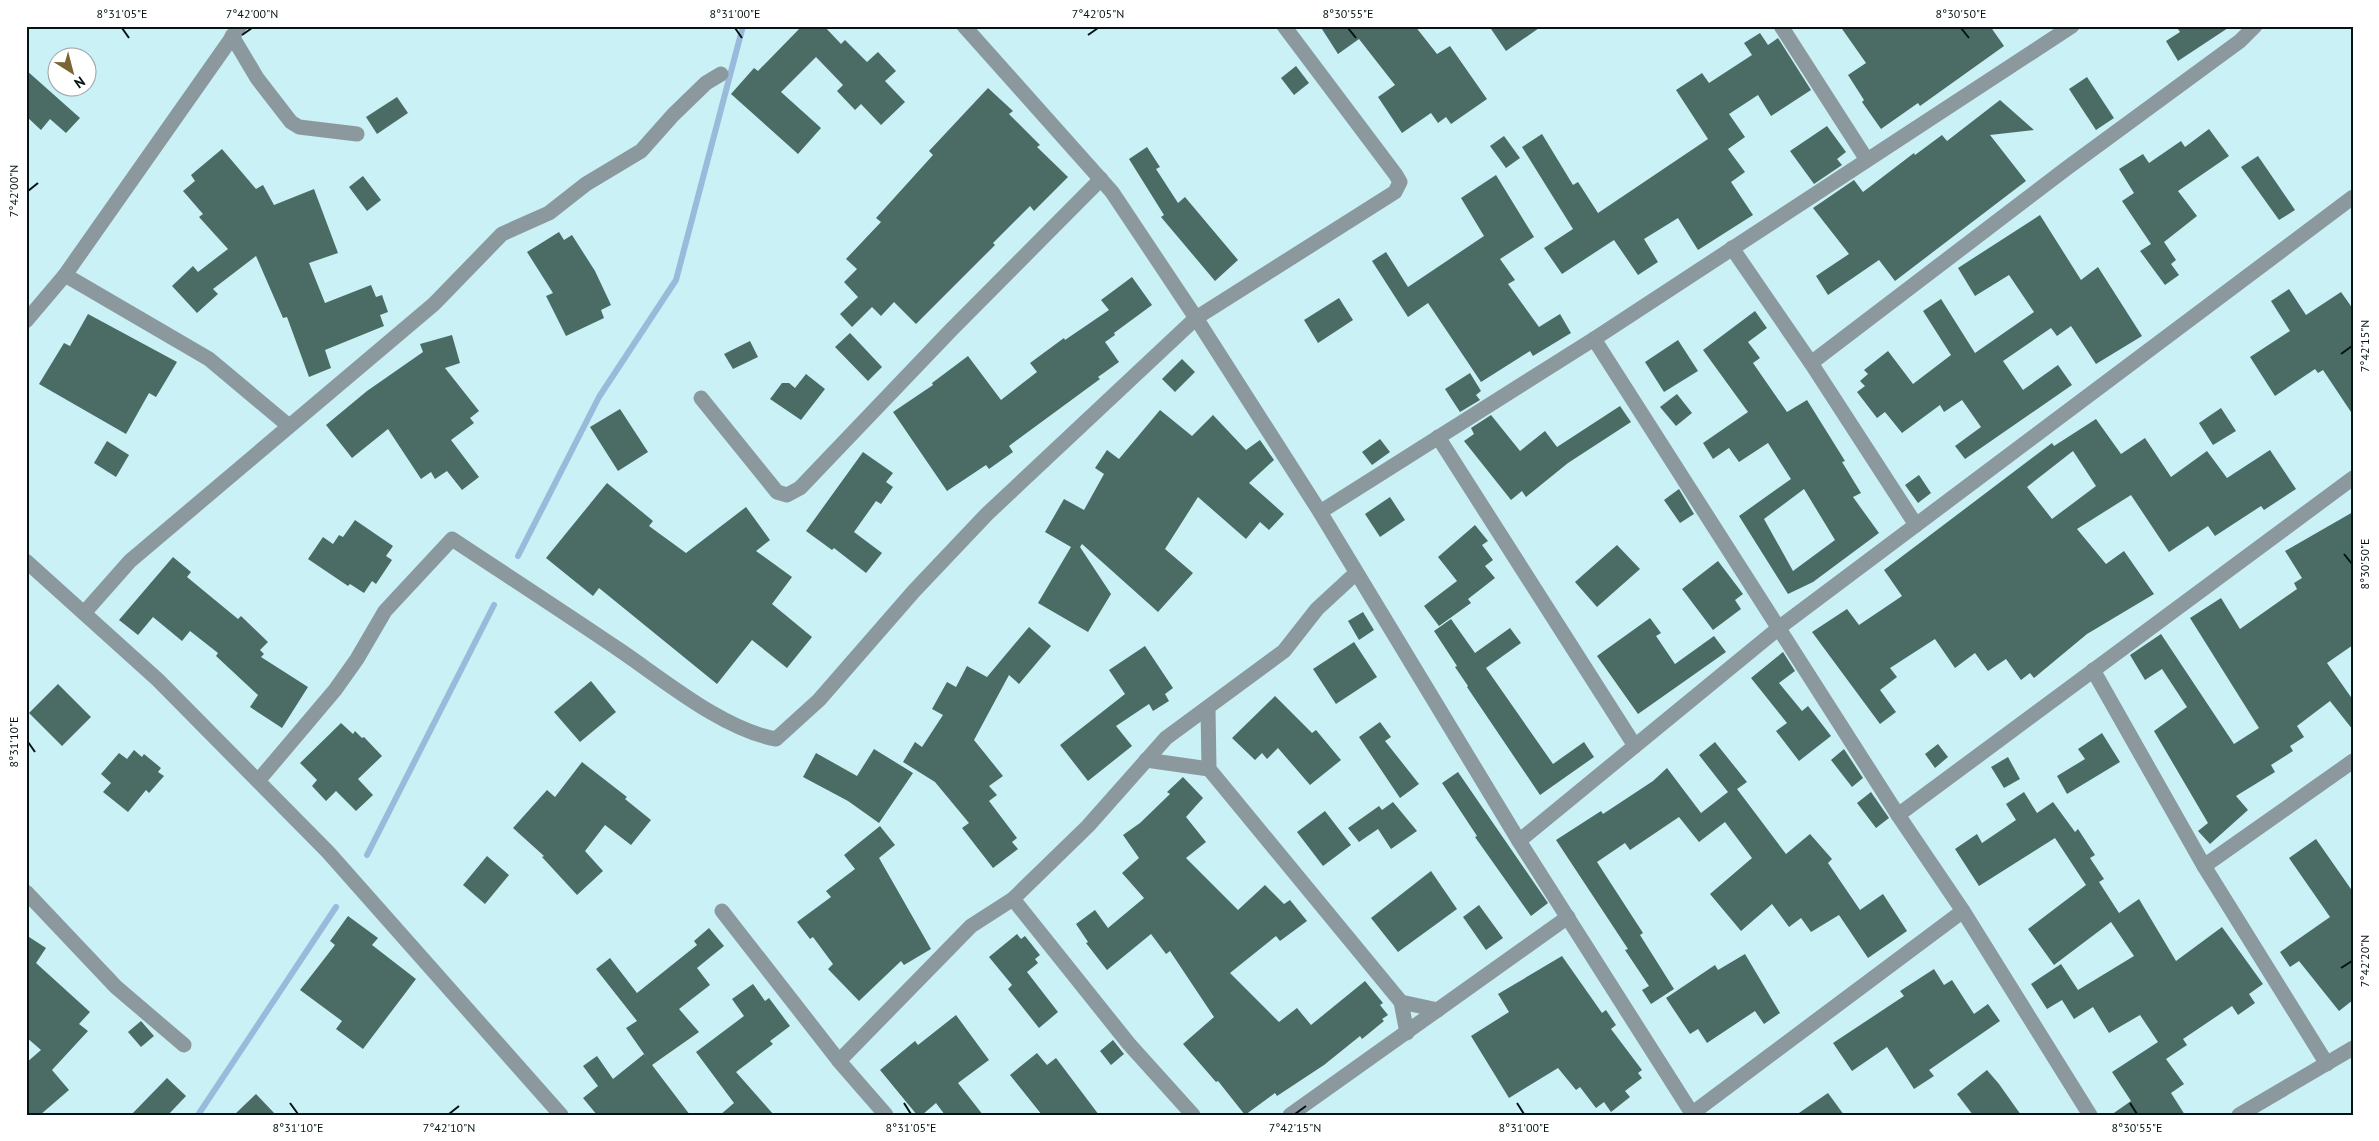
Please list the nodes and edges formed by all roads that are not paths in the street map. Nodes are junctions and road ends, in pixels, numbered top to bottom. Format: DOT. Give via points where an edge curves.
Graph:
graph roads {
  1 [pos="964,26"];
  2 [pos="1284,26"];
  3 [pos="1781,26"];
  4 [pos="2072,26"];
  5 [pos="2255,26"];
  6 [pos="2056,30"];
  7 [pos="236,31"];
  8 [pos="721,74"];
  9 [pos="356,134"];
  10 [pos="1867,160"];
  11 [pos="1101,180"];
  12 [pos="2353,196"];
  13 [pos="1732,248"];
  14 [pos="65,275"];
  15 [pos="1196,318"];
  16 [pos="26,321"];
  17 [pos="1594,339"];
  18 [pos="1811,363"];
  19 [pos="700,398"];
  20 [pos="289,426"];
  21 [pos="1438,437"];
  22 [pos="2353,478"];
  23 [pos="1320,512"];
  24 [pos="1916,525"];
  25 [pos="26,560"];
  26 [pos="1356,572"];
  27 [pos="84,612"];
  28 [pos="1780,627"];
  29 [pos="2093,670"];
  30 [pos="1208,708"];
  31 [pos="1635,746"];
  32 [pos="1146,760"];
  33 [pos="2353,761"];
  34 [pos="1209,769"];
  35 [pos="258,781"];
  36 [pos="1898,815"];
  37 [pos="1519,841"];
  38 [pos="2204,866"];
  39 [pos="26,892"];
  40 [pos="1013,899"];
  41 [pos="722,911"];
  42 [pos="1963,912"];
  43 [pos="1568,917"];
  44 [pos="1401,1002"];
  45 [pos="1438,1010"];
  46 [pos="1407,1033"];
  47 [pos="184,1045"];
  48 [pos="2353,1048"];
  49 [pos="838,1061"];
  50 [pos="2328,1064"];
  51 [pos="1692,1114"];
  52 [pos="561,1115"];
  53 [pos="886,1115"];
  54 [pos="1193,1115"];
  55 [pos="1290,1115"];
  56 [pos="2090,1115"];
  57 [pos="2240,1115"];
  1 -- 11 [label="street"];
  2 -- 15 [label="street" via="1400,182 1396,192"];
  3 -- 10 [label="street"];
  4 -- 6 [label="street"];
  5 -- 18 [label="street" via="2240,41"];
  6 -- 10 [label="street"];
  7 -- 9 [label="street" via="257,78 291,122 299,127"];
  7 -- 14 [label="street"];
  8 -- 20 [label="street" via="706,83 641,151 586,184 549,213 502,234 434,304"];
  10 -- 13 [label="street"];
  11 -- 15 [label="street"];
  11 -- 19 [label="street" via="800,488 788,495 777,492"];
  12 -- 24 [label="street"];
  13 -- 17 [label="street"];
  13 -- 18 [label="street"];
  14 -- 16 [label="street"];
  14 -- 20 [label="street" via="209,360"];
  15 -- 23 [label="street"];
  15 -- 35 [label="street" via="987,514 914,591 819,700 776,739 757,736 696,702 452,539 385,611 357,660"];
  17 -- 21 [label="street"];
  17 -- 28 [label="street"];
  18 -- 24 [label="street"];
  20 -- 27 [label="street" via="130,561"];
  21 -- 23 [label="street"];
  21 -- 31 [label="street"];
  22 -- 29 [label="street"];
  23 -- 26 [label="street"];
  24 -- 28 [label="street"];
  25 -- 27 [label="street"];
  26 -- 30 [label="street" via="1316,609 1284,652"];
  26 -- 37 [label="street"];
  27 -- 35 [label="street" via="158,680"];
  28 -- 31 [label="street"];
  28 -- 36 [label="street"];
  29 -- 36 [label="street"];
  29 -- 38 [label="street"];
  30 -- 32 [label="street" via="1166,738"];
  30 -- 34 [label="street"];
  31 -- 37 [label="street"];
  32 -- 34 [label="street"];
  32 -- 40 [label="street" via="1088,826"];
  33 -- 38 [label="street"];
  34 -- 44 [label="street"];
  35 -- 52 [label="street" via="328,852"];
  36 -- 42 [label="street"];
  37 -- 43 [label="street"];
  38 -- 50 [label="street"];
  39 -- 47 [label="street" via="116,987"];
  40 -- 49 [label="street" via="971,926"];
  40 -- 54 [label="street" via="1130,1044"];
  41 -- 49 [label="street"];
  42 -- 51 [label="street"];
  42 -- 56 [label="street"];
  43 -- 45 [label="street"];
  43 -- 51 [label="street"];
  44 -- 45 [label="street"];
  44 -- 46 [label="street"];
  45 -- 46 [label="street"];
  46 -- 55 [label="street"];
  48 -- 50 [label="street"];
  49 -- 53 [label="street"];
  50 -- 57 [label="street"];
}
